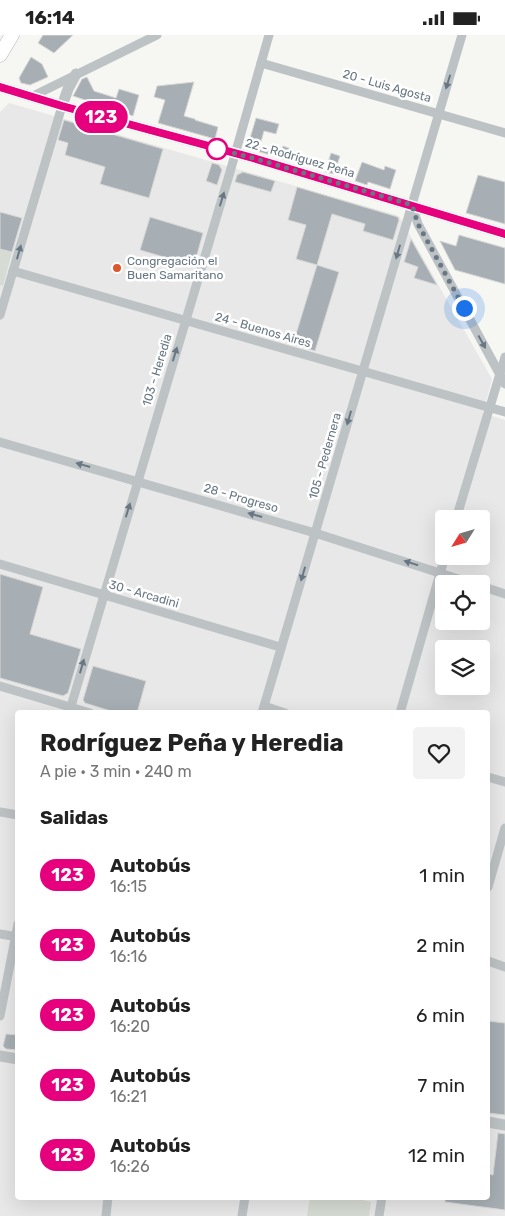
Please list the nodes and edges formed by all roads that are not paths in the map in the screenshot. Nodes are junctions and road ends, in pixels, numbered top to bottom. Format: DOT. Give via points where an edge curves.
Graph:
graph roads {
  1 [pos="12,35"];
  2 [pos="157,35"];
  3 [pos="269,35"];
  4 [pos="462,35"];
  5 [pos="0,55"];
  6 [pos="262,63"];
  7 [pos="76,74"];
  8 [pos="0,87"];
  9 [pos="31,97"];
  10 [pos="62,106"];
  11 [pos="438,114"];
  12 [pos="505,133"];
  13 [pos="235,153"];
  14 [pos="412,205"];
  15 [pos="505,234"];
  16 [pos="13,271"];
  17 [pos="0,315"];
  18 [pos="186,321"];
  19 [pos="505,357"];
  20 [pos="363,371"];
  21 [pos="500,374"];
  22 [pos="505,384"];
  23 [pos="490,408"];
  24 [pos="505,412"];
  25 [pos="0,442"];
  26 [pos="137,481"];
  27 [pos="459,510"];
  28 [pos="315,533"];
  29 [pos="0,564"];
  30 [pos="442,565"];
  31 [pos="440,573"];
  32 [pos="446,575"];
  33 [pos="490,589"];
  34 [pos="505,594"];
  35 [pos="103,595"];
  36 [pos="280,647"];
  37 [pos="0,686"];
  38 [pos="263,709"];
  39 [pos="69,710"];
  40 [pos="401,710"];
  41 [pos="490,778"];
  42 [pos="505,782"];
  43 [pos="0,812"];
  44 [pos="15,814"];
  45 [pos="505,828"];
  46 [pos="490,880"];
  47 [pos="0,934"];
  48 [pos="15,937"];
  49 [pos="15,942"];
  50 [pos="490,962"];
  51 [pos="505,967"];
  52 [pos="0,1016"];
  53 [pos="0,1056"];
  54 [pos="15,1058"];
  55 [pos="490,1122"];
  56 [pos="505,1125"];
  57 [pos="108,1200"];
  58 [pos="244,1200"];
  59 [pos="382,1200"];
  60 [pos="106,1216"];
  61 [pos="242,1216"];
  62 [pos="379,1216"];
  1 -- 5 [label="main road"];
  2 -- 7 [label="street"];
  3 -- 6 [label="street, 103 - Heredia"];
  4 -- 11 [label="street, 105 - Pedernera, one-way"];
  6 -- 11 [label="street, 20 - Luis Agosta"];
  6 -- 13 [label="street, 103 - Heredia"];
  7 -- 9 [label="street"];
  7 -- 10 [label="street"];
  8 -- 9 [label="street, 22 - Rodríguez Peña"];
  9 -- 10 [label="street, 22 - Rodríguez Peña"];
  10 -- 13 [label="street, 22 - Rodríguez Peña"];
  16 -- 10 [label="street, one-way"];
  11 -- 12 [label="street, 20 - Luis Agosta"];
  11 -- 14 [label="street, 105 - Pedernera"];
  13 -- 14 [label="street, 22 - Rodríguez Peña"];
  18 -- 13 [label="street, 103 - Heredia, one-way"];
  14 -- 15 [label="street, 22 - Rodríguez Peña"];
  14 -- 20 [label="street, 105 - Pedernera, one-way"];
  14 -- 21 [label="street, one-way" via="418,224"];
  16 -- 17 [label="street"];
  16 -- 18 [label="street, 24 - Buenos Aires"];
  18 -- 20 [label="street, 24 - Buenos Aires"];
  26 -- 18 [label="street, 103 - Heredia, one-way"];
  19 -- 21 [label="street"];
  20 -- 23 [label="street, 24 - Buenos Aires"];
  20 -- 28 [label="street, 105 - Pedernera, one-way"];
  21 -- 22 [label="street"];
  21 -- 23 [label="street"];
  23 -- 24 [label="street, 24 - Buenos Aires"];
  23 -- 27 [label="street"];
  26 -- 25 [label="street, 28 - Progreso, one-way"];
  28 -- 26 [label="street, 28 - Progreso, one-way"];
  35 -- 26 [label="street, 103 - Heredia, one-way"];
  31 -- 28 [label="street, 28 - Progreso, one-way"];
  28 -- 36 [label="street, 105 - Pedernera, one-way"];
  29 -- 35 [label="street, 30 - Arcadini"];
  30 -- 31 [label="street"];
  31 -- 32 [label="street, 28 - Progreso"];
  31 -- 40 [label="street"];
  33 -- 34 [label="street"];
  35 -- 36 [label="street, 30 - Arcadini"];
  39 -- 35 [label="street, 103 - Heredia, one-way"];
  36 -- 38 [label="street, 105 - Pedernera"];
  37 -- 39 [label="street"];
  41 -- 42 [label="street"];
  43 -- 44 [label="street"];
  45 -- 46 [label="street"];
  47 -- 48 [label="street"];
  49 -- 52 [label="street"];
  50 -- 51 [label="street"];
  53 -- 54 [label="street"];
  55 -- 56 [label="street"];
  57 -- 60 [label="street"];
  58 -- 61 [label="street"];
  59 -- 62 [label="street"];
}
